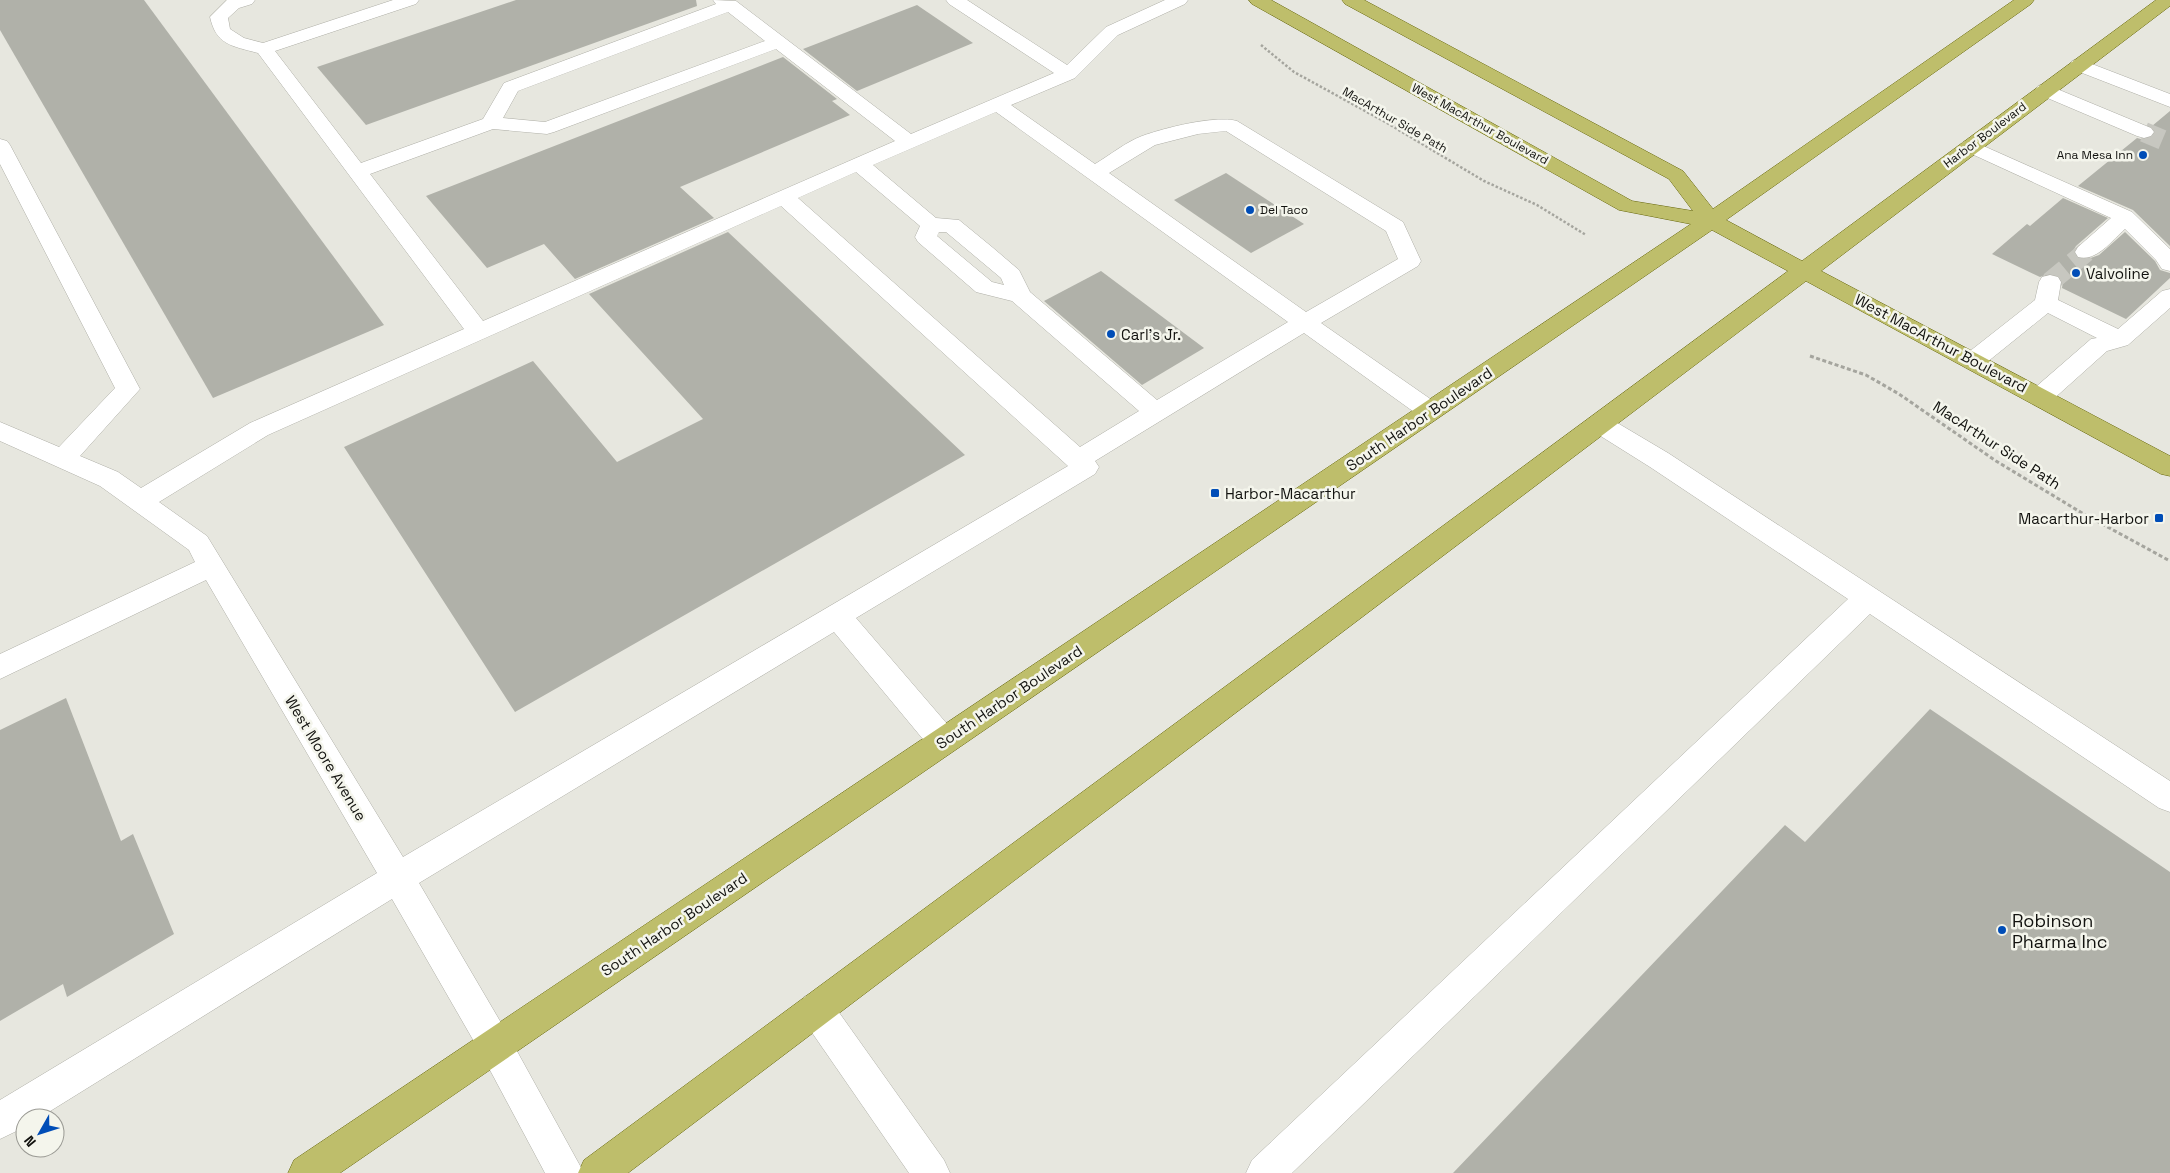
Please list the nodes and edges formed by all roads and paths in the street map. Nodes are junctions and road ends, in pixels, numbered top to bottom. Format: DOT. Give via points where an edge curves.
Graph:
graph roads {
  1 [pos="410,0"];
  2 [pos="956,0"];
  3 [pos="1179,0"];
  4 [pos="1258,0"];
  5 [pos="1351,0"];
  6 [pos="2167,0"];
  7 [pos="236,1"];
  8 [pos="2018,1"];
  9 [pos="726,3"];
  10 [pos="778,42"];
  11 [pos="1257,42"];
  12 [pos="264,49"];
  13 [pos="2079,65"];
  14 [pos="1068,74"];
  15 [pos="2044,90"];
  16 [pos="2170,102"];
  17 [pos="997,104"];
  18 [pos="490,123"];
  19 [pos="2144,132"];
  20 [pos="910,142"];
  21 [pos="0,145"];
  22 [pos="1970,146"];
  23 [pos="859,164"];
  24 [pos="358,171"];
  25 [pos="1095,173"];
  26 [pos="784,197"];
  27 [pos="2125,217"];
  28 [pos="1712,220"];
  29 [pos="1586,235"];
  30 [pos="2086,252"];
  31 [pos="2170,264"];
  32 [pos="1804,270"];
  33 [pos="2170,296"];
  34 [pos="1306,322"];
  35 [pos="479,332"];
  36 [pos="2120,340"];
  37 [pos="1810,356"];
  38 [pos="1973,361"];
  39 [pos="2040,397"];
  40 [pos="1154,411"];
  41 [pos="1430,411"];
  42 [pos="1600,424"];
  43 [pos="0,431"];
  44 [pos="62,458"];
  45 [pos="1078,460"];
  46 [pos="2170,467"];
  47 [pos="140,501"];
  48 [pos="2170,561"];
  49 [pos="211,566"];
  50 [pos="1868,598"];
  51 [pos="837,616"];
  52 [pos="0,667"];
  53 [pos="943,742"];
  54 [pos="2170,798"];
  55 [pos="398,878"];
  56 [pos="816,1009"];
  57 [pos="495,1045"];
  58 [pos="0,1121"];
  59 [pos="307,1173"];
  60 [pos="565,1173"];
  61 [pos="597,1173"];
  62 [pos="931,1173"];
  63 [pos="1265,1173"];
  1 -- 12 [label="street"];
  2 -- 14 [label="street"];
  3 -- 14 [label="street" via="1112,31"];
  4 -- 28 [label="main road, West MacArthur Boulevard" via="1626,206"];
  5 -- 28 [label="main road, West MacArthur Boulevard" via="1676,175"];
  6 -- 13 [label="main road, Harbor Boulevard"];
  7 -- 12 [label="street" via="219,17 222,31 238,42"];
  8 -- 28 [label="main road"];
  9 -- 10 [label="street"];
  9 -- 18 [label="street" via="510,87"];
  10 -- 18 [label="street" via="547,128"];
  10 -- 20 [label="street"];
  11 -- 29 [label="path, MacArthur Side Path" via="1294,72 1484,181 1537,205"];
  12 -- 24 [label="street"];
  13 -- 15 [label="main road, Harbor Boulevard"];
  13 -- 16 [label="street"];
  14 -- 17 [label="street"];
  15 -- 19 [label="street"];
  15 -- 22 [label="main road, Harbor Boulevard"];
  17 -- 20 [label="street"];
  17 -- 25 [label="street"];
  18 -- 24 [label="street"];
  20 -- 23 [label="street"];
  21 -- 44 [label="street" via="128,389"];
  22 -- 27 [label="street"];
  22 -- 32 [label="main road, Harbor Boulevard"];
  23 -- 26 [label="street"];
  23 -- 40 [label="street" via="931,225 926,238 984,287 1020,296"];
  24 -- 35 [label="street"];
  25 -- 34 [label="street"];
  25 -- 34 [label="street" via="1148,141 1197,128 1230,125 1395,227 1410,262"];
  26 -- 35 [label="street"];
  26 -- 45 [label="street"];
  27 -- 30 [label="street"];
  27 -- 31 [label="street"];
  28 -- 32 [label="main road, West MacArthur Boulevard"];
  28 -- 41 [label="main road, South Harbor Boulevard"];
  32 -- 38 [label="main road, West MacArthur Boulevard"];
  32 -- 42 [label="main road"];
  33 -- 36 [label="street"];
  34 -- 40 [label="street"];
  34 -- 41 [label="street"];
  35 -- 47 [label="street" via="259,429"];
  36 -- 38 [label="street" via="2048,293"];
  36 -- 39 [label="street" via="2099,345"];
  37 -- 48 [label="path, MacArthur Side Path" via="1874,379 1996,461"];
  38 -- 39 [label="main road, West MacArthur Boulevard"];
  39 -- 46 [label="main road, West MacArthur Boulevard"];
  40 -- 45 [label="street"];
  41 -- 53 [label="main road, South Harbor Boulevard"];
  42 -- 50 [label="street"];
  42 -- 56 [label="main road"];
  43 -- 44 [label="street, West Moore Avenue"];
  44 -- 47 [label="street, West Moore Avenue" via="109,479"];
  45 -- 51 [label="street" via="1086,467"];
  47 -- 49 [label="street, West Moore Avenue" via="198,543"];
  49 -- 52 [label="street"];
  49 -- 55 [label="street, West Moore Avenue"];
  50 -- 54 [label="street"];
  50 -- 63 [label="street"];
  51 -- 53 [label="street"];
  51 -- 55 [label="street"];
  53 -- 57 [label="main road, South Harbor Boulevard"];
  55 -- 57 [label="street, West Moore Avenue"];
  55 -- 58 [label="street"];
  56 -- 61 [label="main road"];
  56 -- 62 [label="street"];
  57 -- 59 [label="main road, South Harbor Boulevard"];
  57 -- 60 [label="street, West Moore Avenue"];
}
